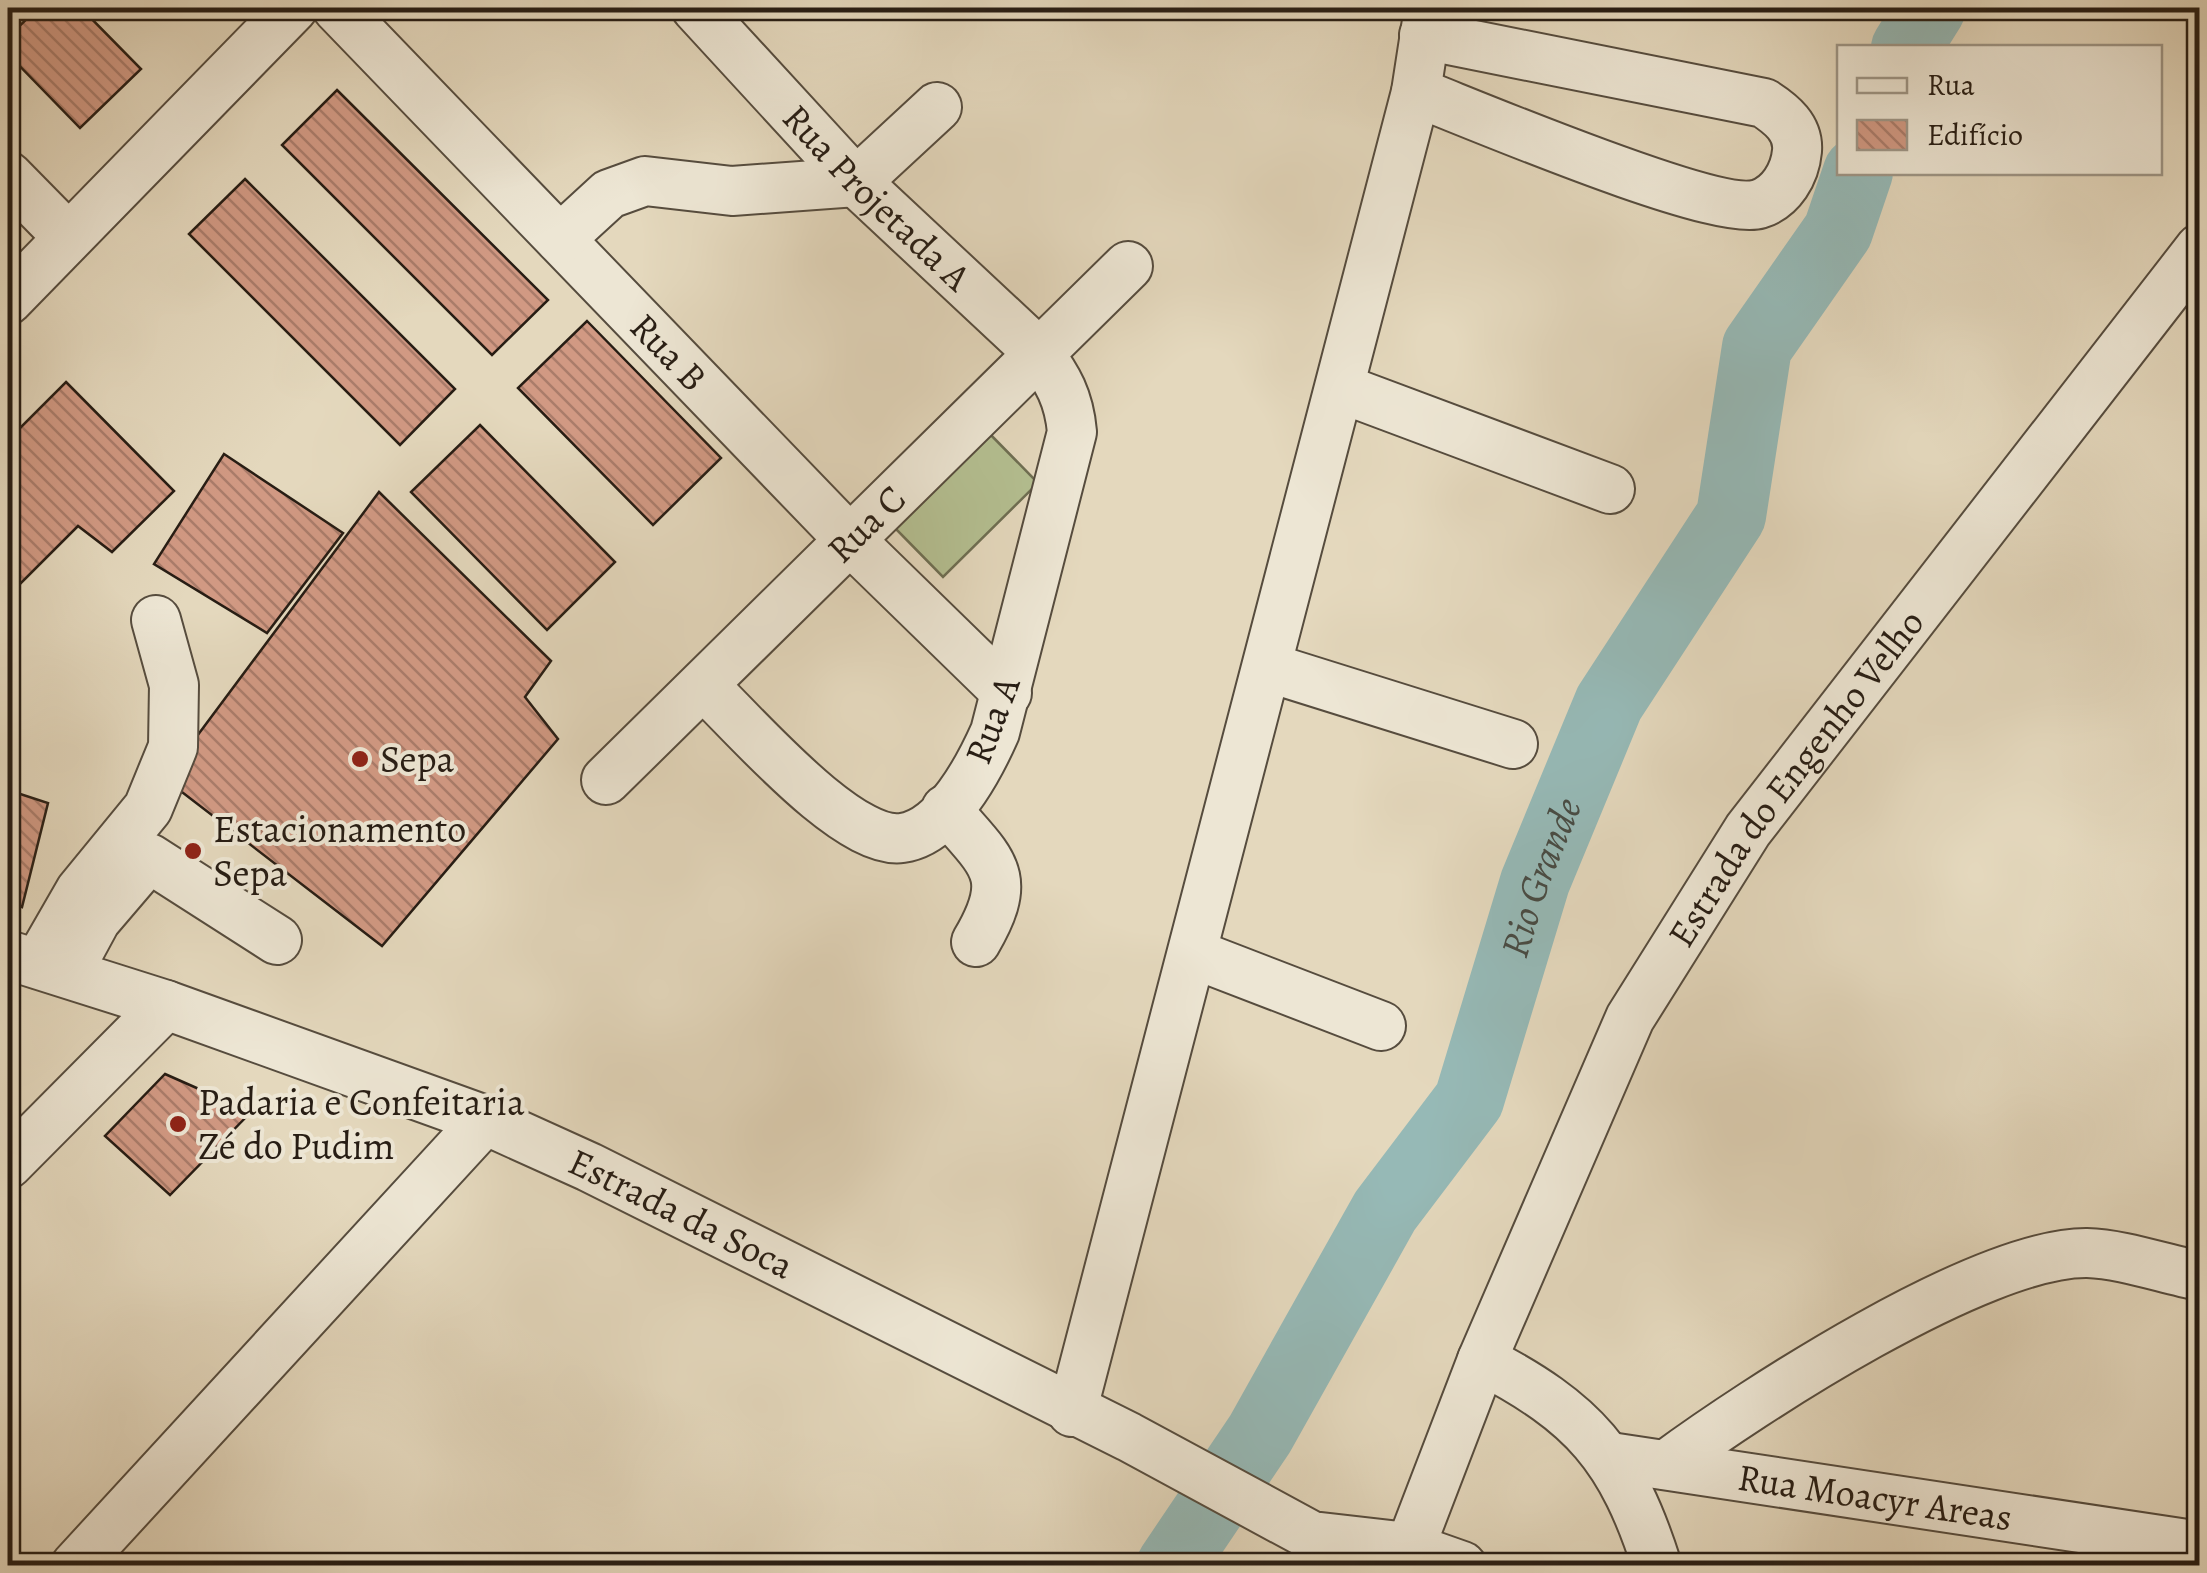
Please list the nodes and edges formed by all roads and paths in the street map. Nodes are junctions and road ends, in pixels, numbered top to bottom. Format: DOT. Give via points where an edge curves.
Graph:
graph roads {
  1 [pos="294,8"];
  2 [pos="337,8"];
  3 [pos="696,8"];
  4 [pos="1426,22"];
  5 [pos="1416,92"];
  6 [pos="936,107"];
  7 [pos="8,176"];
  8 [pos="856,182"];
  9 [pos="67,236"];
  10 [pos="560,238"];
  11 [pos="2200,248"];
  12 [pos="1128,266"];
  13 [pos="8,300"];
  14 [pos="1049,368"];
  15 [pos="1340,388"];
  16 [pos="1610,489"];
  17 [pos="852,542"];
  18 [pos="156,620"];
  19 [pos="1268,667"];
  20 [pos="704,686"];
  21 [pos="1006,693"];
  22 [pos="1513,744"];
  23 [pos="606,780"];
  24 [pos="148,808"];
  25 [pos="946,808"];
  26 [pos="149,858"];
  27 [pos="277,940"];
  28 [pos="976,942"];
  29 [pos="1194,954"];
  30 [pos="38,964"];
  31 [pos="166,1005"];
  32 [pos="1381,1026"];
  33 [pos="485,1120"];
  34 [pos="8,1164"];
  35 [pos="2200,1276"];
  36 [pos="1482,1360"];
  37 [pos="1072,1412"];
  38 [pos="1610,1457"];
  39 [pos="1666,1465"];
  40 [pos="1256,1506"];
  41 [pos="2200,1546"];
  42 [pos="1406,1556"];
  43 [pos="1299,1565"];
  44 [pos="75,1566"];
  45 [pos="1462,1566"];
  46 [pos="1657,1566"];
  1 -- 9 [label="street"];
  2 -- 10 [label="street, Rua B"];
  3 -- 8 [label="street, Rua Projetada A"];
  4 -- 5 [label="street"];
  4 -- 5 [label="street" via="1764,103 1793,130 1797,150 1786,186 1774,197 1731,206"];
  5 -- 15 [label="street"];
  6 -- 8 [label="street"];
  7 -- 9 [label="street"];
  8 -- 10 [label="street" via="732,191 645,181 609,194"];
  8 -- 14 [label="street, Rua Projetada A"];
  9 -- 13 [label="street"];
  10 -- 17 [label="street, Rua B"];
  11 -- 36 [label="street, Estrada do Engenho Velho" via="1748,830 1630,1018"];
  12 -- 14 [label="street, Rua C"];
  14 -- 17 [label="street, Rua C"];
  14 -- 21 [label="street, Rua A" via="1072,432"];
  15 -- 16 [label="street"];
  15 -- 19 [label="street"];
  17 -- 20 [label="street, Rua C"];
  17 -- 21 [label="street, Rua B"];
  18 -- 24 [label="street" via="174,685 173,748"];
  19 -- 22 [label="street"];
  19 -- 29 [label="street"];
  20 -- 23 [label="street, Rua C"];
  20 -- 25 [label="street, Rua A" via="863,830 888,838 918,834"];
  21 -- 25 [label="street, Rua A" via="980,765"];
  24 -- 26 [label="street" via="155,828"];
  24 -- 30 [label="street" via="80,891"];
  25 -- 28 [label="street" via="997,875 1000,891"];
  26 -- 27 [label="street"];
  26 -- 30 [label="street" via="96,920"];
  29 -- 32 [label="street"];
  29 -- 37 [label="street"];
  30 -- 31 [label="street, Estrada da Soca"];
  31 -- 33 [label="street, Estrada da Soca"];
  31 -- 34 [label="street"];
  33 -- 37 [label="street, Estrada da Soca"];
  33 -- 44 [label="street"];
  35 -- 39 [label="street" via="2088,1254 2030,1262 1906,1317 1740,1410"];
  36 -- 38 [label="street" via="1583,1426"];
  36 -- 42 [label="street, Estrada do Engenho Velho"];
  37 -- 40 [label="street, Estrada da Soca"];
  38 -- 39 [label="street, Rua Moacyr Areas"];
  38 -- 46 [label="street" via="1638,1507"];
  39 -- 41 [label="street, Rua Moacyr Areas"];
  40 -- 42 [label="street, Estrada da Soca" via="1312,1536"];
  40 -- 43 [label="street"];
  42 -- 45 [label="street, Estrada da Soca"];
}
